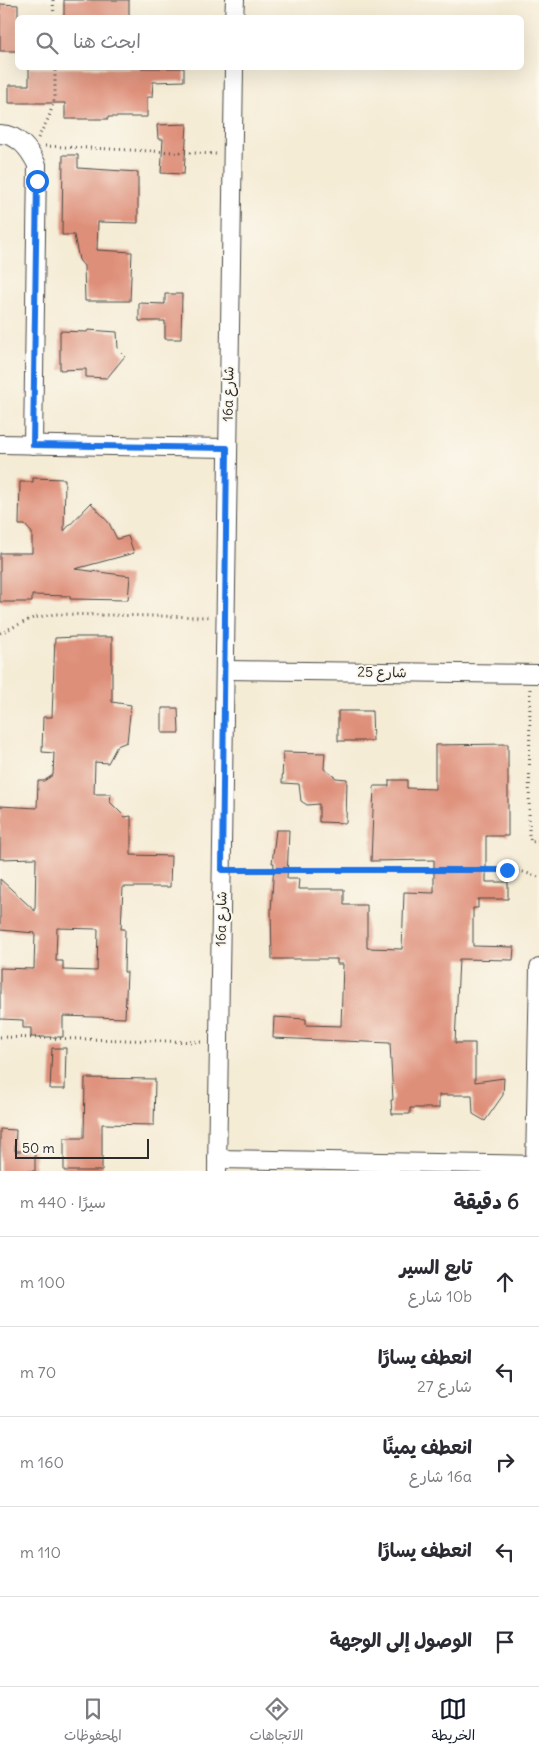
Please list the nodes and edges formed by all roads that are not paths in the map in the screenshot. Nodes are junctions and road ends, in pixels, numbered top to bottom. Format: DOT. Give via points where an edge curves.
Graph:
graph roads {
  1 [pos="235,0"];
  2 [pos="234,15"];
  3 [pos="234,70"];
  4 [pos="0,134"];
  5 [pos="0,444"];
  6 [pos="33,445"];
  7 [pos="227,448"];
  8 [pos="225,670"];
  9 [pos="535,674"];
  10 [pos="539,968"];
  11 [pos="217,1165"];
  12 [pos="537,1165"];
  1 -- 2 [label="street"];
  3 -- 7 [label="street, 16a شارع"];
  4 -- 6 [label="street" via="32,148 36,165"];
  5 -- 6 [label="street"];
  6 -- 7 [label="street"];
  7 -- 8 [label="street, 16a شارع"];
  8 -- 9 [label="street, شارع 25"];
  8 -- 11 [label="street, 16a شارع"];
  10 -- 12 [label="street"];
  11 -- 12 [label="street"];
}
